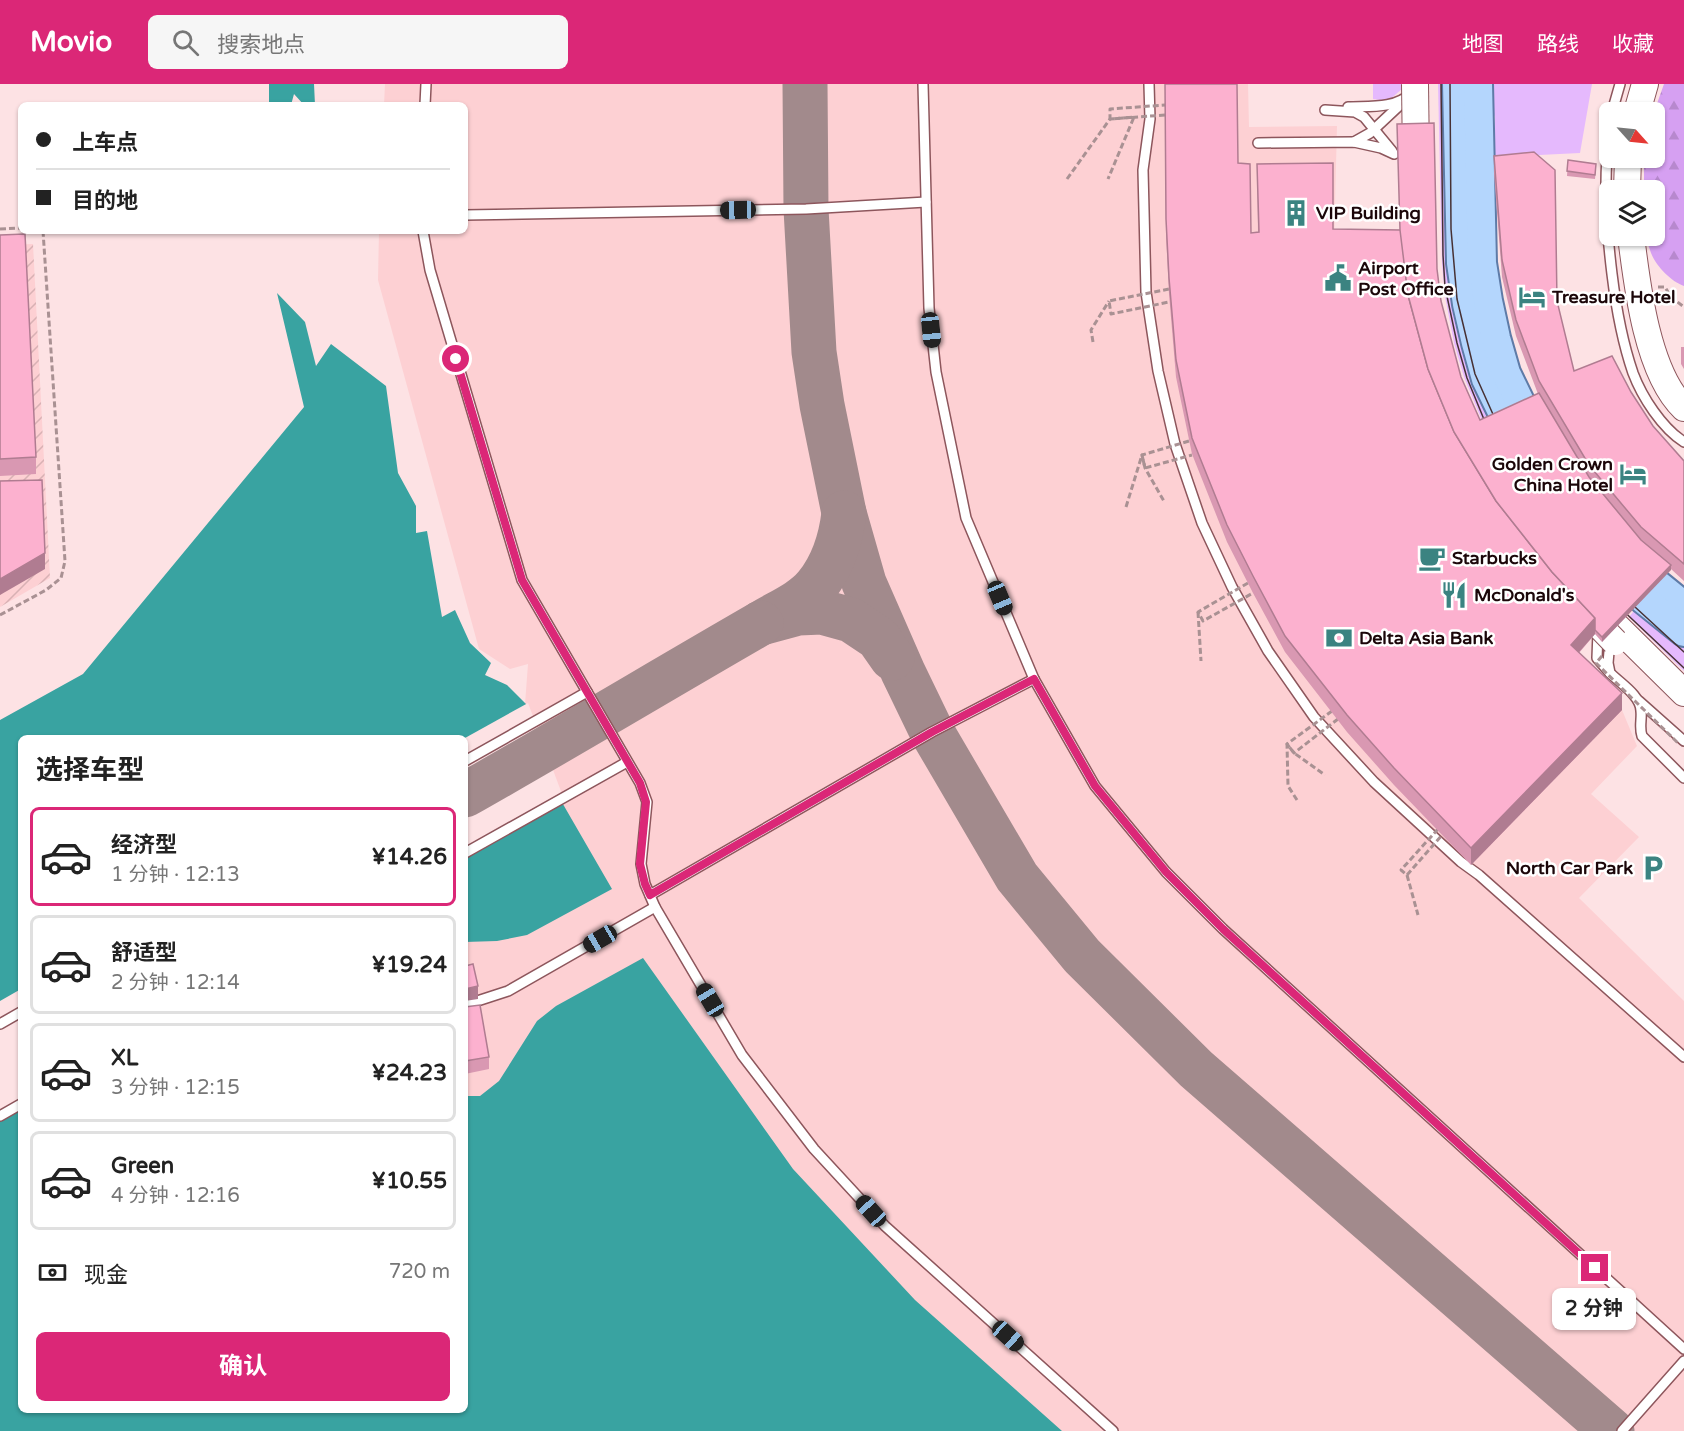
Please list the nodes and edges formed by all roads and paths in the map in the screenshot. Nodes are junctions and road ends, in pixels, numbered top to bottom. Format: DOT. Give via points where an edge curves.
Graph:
graph roads {
  1 [pos="426,84"];
  2 [pos="923,84"];
  3 [pos="1149,84"];
  4 [pos="1420,84"];
  5 [pos="1428,84"];
  6 [pos="1457,84"];
  7 [pos="1478,84"];
  8 [pos="1620,84"];
  9 [pos="1645,84"];
  10 [pos="1409,92"];
  11 [pos="425,102"];
  12 [pos="1615,102"];
  13 [pos="1639,102"];
  14 [pos="1165,105"];
  15 [pos="1165,115"];
  16 [pos="1134,117"];
  17 [pos="1110,119"];
  18 [pos="1375,129"];
  19 [pos="1354,142"];
  20 [pos="1258,143"];
  21 [pos="1412,165"];
  22 [pos="1606,168"];
  23 [pos="1108,178"];
  24 [pos="1067,179"];
  25 [pos="926,202"];
  26 [pos="468,215"];
  27 [pos="18,228"];
  28 [pos="0,229"];
  29 [pos="43,234"];
  30 [pos="423,234"];
  31 [pos="1632,246"];
  32 [pos="1169,289"];
  33 [pos="1109,301"];
  34 [pos="1170,302"];
  35 [pos="1093,342"];
  36 [pos="1684,408"];
  37 [pos="1189,441"];
  38 [pos="1684,442"];
  39 [pos="1192,454"];
  40 [pos="1142,455"];
  41 [pos="1145,468"];
  42 [pos="1165,503"];
  43 [pos="1126,507"];
  44 [pos="1248,583"];
  45 [pos="1253,592"];
  46 [pos="1684,606"];
  47 [pos="1198,612"];
  48 [pos="1603,613"];
  49 [pos="0,615"];
  50 [pos="1684,632"];
  51 [pos="1604,654"];
  52 [pos="1201,661"];
  53 [pos="1610,673"];
  54 [pos="1034,679"];
  55 [pos="587,692"];
  56 [pos="1684,693"];
  57 [pos="1636,698"];
  58 [pos="1684,708"];
  59 [pos="1332,711"];
  60 [pos="1338,719"];
  61 [pos="1682,743"];
  62 [pos="1287,744"];
  63 [pos="1294,753"];
  64 [pos="468,759"];
  65 [pos="627,762"];
  66 [pos="1325,775"];
  67 [pos="1684,778"];
  68 [pos="1298,800"];
  69 [pos="1438,829"];
  70 [pos="1442,835"];
  71 [pos="468,851"];
  72 [pos="1407,875"];
  73 [pos="650,895"];
  74 [pos="655,907"];
  75 [pos="1418,915"];
  76 [pos="468,1004"];
  77 [pos="18,1014"];
  78 [pos="0,1024"];
  79 [pos="1684,1057"];
  80 [pos="18,1106"];
  81 [pos="0,1116"];
  82 [pos="1684,1349"];
  83 [pos="1684,1361"];
  84 [pos="1113,1431"];
  85 [pos="1622,1431"];
  1 -- 11 [label="lane"];
  2 -- 25 [label="lane"];
  3 -- 79 [label="lane" via="1150,119 1143,170 1146,292 1158,371 1179,455 1202,523 1232,587 1268,651 1314,717 1374,782"];
  4 -- 10 [label="lane" via="1413,93"];
  5 -- 21 [label="street"];
  6 -- 7 [label="main road" via="1461,263 1467,304 1486,379 1512,410 1482,263"];
  8 -- 12 [label="lane"];
  9 -- 13 [label="street"];
  10 -- 18 [label="lane"];
  10 -- 18 [label="lane" via="1388,106 1325,110 1359,113"];
  10 -- 21 [label="street, bridge"];
  14 -- 17 [label="path, bridge" via="1110,109"];
  15 -- 16 [label="path, bridge"];
  16 -- 17 [label="path, bridge"];
  16 -- 23 [label="path"];
  17 -- 24 [label="path"];
  18 -- 19 [label="lane"];
  18 -- 21 [label="lane"];
  19 -- 20 [label="lane"];
  19 -- 21 [label="lane" via="1381,148"];
  22 -- 38 [label="lane" via="1605,199 1616,304 1633,374 1654,413"];
  25 -- 26 [label="lane" via="806,209"];
  25 -- 54 [label="lane" via="929,308 936,372 966,518"];
  27 -- 28 [label="path"];
  29 -- 49 [label="path" via="65,561 62,578"];
  30 -- 55 [label="lane" via="430,270 522,580"];
  31 -- 36 [label="street" via="1655,359 1668,388"];
  32 -- 33 [label="path, bridge"];
  33 -- 34 [label="path, bridge" via="1112,314"];
  33 -- 35 [label="path" via="1091,330"];
  37 -- 40 [label="path, bridge"];
  39 -- 41 [label="path, bridge"];
  40 -- 41 [label="path, bridge"];
  40 -- 43 [label="path"];
  41 -- 42 [label="path"];
  44 -- 47 [label="path, bridge"];
  45 -- 47 [label="path, bridge" via="1203,621"];
  46 -- 50 [label="main road" via="1650,592"];
  47 -- 52 [label="path"];
  48 -- 53 [label="lane" via="1611,627"];
  48 -- 53 [label="lane" via="1599,620 1597,658"];
  48 -- 56 [label="street"];
  48 -- 58 [label="street, bridge" via="1572,588 1615,642"];
  51 -- 61 [label="path, bridge" via="1596,663"];
  53 -- 57 [label="lane"];
  54 -- 73 [label="lane" via="932,732"];
  54 -- 82 [label="lane" via="1095,786 1166,872 1223,929"];
  55 -- 64 [label="lane"];
  55 -- 65 [label="lane"];
  57 -- 61 [label="lane"];
  57 -- 67 [label="lane" via="1642,736"];
  59 -- 62 [label="path, bridge"];
  60 -- 63 [label="path, bridge"];
  62 -- 63 [label="path, bridge"];
  62 -- 68 [label="path" via="1288,786"];
  63 -- 66 [label="path"];
  65 -- 71 [label="lane"];
  65 -- 73 [label="lane" via="646,802 640,864"];
  69 -- 72 [label="path, bridge" via="1401,870"];
  70 -- 72 [label="path, bridge"];
  72 -- 75 [label="path"];
  73 -- 74 [label="lane"];
  74 -- 76 [label="lane" via="508,991"];
  74 -- 84 [label="lane" via="742,1055 814,1149 885,1226"];
  77 -- 78 [label="lane"];
  80 -- 81 [label="lane"];
  83 -- 85 [label="lane"];
}
